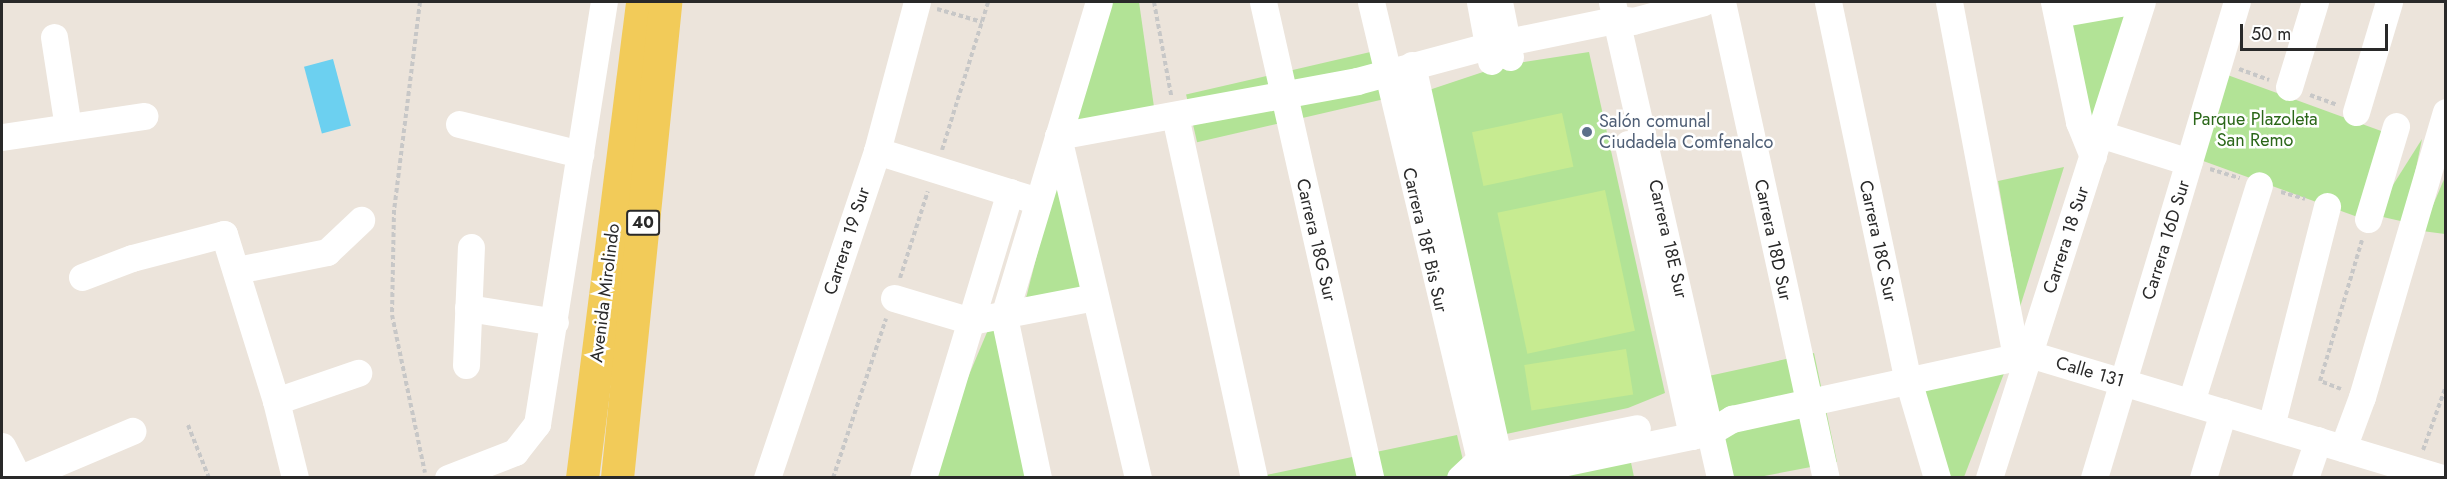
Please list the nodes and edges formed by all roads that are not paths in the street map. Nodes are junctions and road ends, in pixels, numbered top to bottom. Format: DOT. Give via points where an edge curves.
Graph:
graph roads {
  1 [pos="604,2"];
  2 [pos="642,2"];
  3 [pos="665,2"];
  4 [pos="916,2"];
  5 [pos="1099,2"];
  6 [pos="1263,2"];
  7 [pos="1371,2"];
  8 [pos="1480,2"];
  9 [pos="1499,2"];
  10 [pos="1704,2"];
  11 [pos="1722,2"];
  12 [pos="1828,2"];
  13 [pos="1949,2"];
  14 [pos="2126,2"];
  15 [pos="2142,2"];
  16 [pos="2237,2"];
  17 [pos="2315,2"];
  18 [pos="2389,2"];
  19 [pos="2056,8"];
  20 [pos="1615,19"];
  21 [pos="54,37"];
  22 [pos="1499,51"];
  23 [pos="1413,74"];
  24 [pos="1387,79"];
  25 [pos="2289,87"];
  26 [pos="1284,95"];
  27 [pos="2356,112"];
  28 [pos="2445,112"];
  29 [pos="144,116"];
  30 [pos="1175,116"];
  31 [pos="459,124"];
  32 [pos="2396,126"];
  33 [pos="68,127"];
  34 [pos="1058,136"];
  35 [pos="2,137"];
  36 [pos="2096,145"];
  37 [pos="877,151"];
  38 [pos="580,154"];
  39 [pos="2189,162"];
  40 [pos="2380,181"];
  41 [pos="2259,184"];
  42 [pos="1010,192"];
  43 [pos="2421,193"];
  44 [pos="1038,201"];
  45 [pos="2327,206"];
  46 [pos="2368,219"];
  47 [pos="361,220"];
  48 [pos="471,247"];
  49 [pos="237,270"];
  50 [pos="82,277"];
  51 [pos="1095,297"];
  52 [pos="894,298"];
  53 [pos="468,308"];
  54 [pos="1004,316"];
  55 [pos="971,321"];
  56 [pos="555,322"];
  57 [pos="2023,355"];
  58 [pos="466,365"];
  59 [pos="358,373"];
  60 [pos="1908,380"];
  61 [pos="2123,382"];
  62 [pos="276,401"];
  63 [pos="1810,402"];
  64 [pos="2192,402"];
  65 [pos="2223,412"];
  66 [pos="1706,424"];
  67 [pos="2271,426"];
  68 [pos="132,431"];
  69 [pos="2331,444"];
  70 [pos="2,446"];
  71 [pos="1598,457"];
  72 [pos="1485,470"];
  73 [pos="2414,473"];
  74 [pos="19,477"];
  75 [pos="295,477"];
  76 [pos="448,477"];
  77 [pos="582,477"];
  78 [pos="617,477"];
  79 [pos="767,477"];
  80 [pos="923,477"];
  81 [pos="1038,477"];
  82 [pos="1137,477"];
  83 [pos="1254,477"];
  84 [pos="1370,477"];
  85 [pos="1720,477"];
  86 [pos="1826,477"];
  87 [pos="1937,477"];
  88 [pos="1989,477"];
  89 [pos="2094,477"];
  90 [pos="2203,477"];
  91 [pos="2305,477"];
  92 [pos="2442,477"];
  1 -- 38 [label="street"];
  2 -- 77 [label="main road, Avenida Mirolindo / 40"];
  3 -- 78 [label="main road, Avenida Mirolindo / 40"];
  4 -- 37 [label="street, Carrera 19 Sur"];
  5 -- 34 [label="street"];
  6 -- 26 [label="street, Carrera 18G Sur"];
  7 -- 24 [label="street, Carrera 18F Bis Sur"];
  8 -- 22 [label="street"];
  9 -- 22 [label="street"];
  10 -- 20 [label="street"];
  11 -- 63 [label="street, Carrera 18D Sur"];
  12 -- 60 [label="street, Carrera 18C Sur"];
  13 -- 57 [label="street"];
  14 -- 19 [label="street"];
  15 -- 36 [label="street, Carrera 18 Sur"];
  16 -- 39 [label="street, Carrera 16D Sur"];
  17 -- 25 [label="street"];
  18 -- 27 [label="street"];
  19 -- 36 [label="street" via="2079,122"];
  20 -- 22 [label="street"];
  20 -- 66 [label="street, Carrera 18E Sur"];
  21 -- 33 [label="street"];
  22 -- 23 [label="street"];
  23 -- 24 [label="street"];
  23 -- 72 [label="street, Carrera 18F Bis Sur"];
  24 -- 26 [label="street"];
  24 -- 72 [label="street, Carrera 18F Bis Sur"];
  26 -- 30 [label="street"];
  26 -- 84 [label="street, Carrera 18G Sur"];
  28 -- 43 [label="street"];
  29 -- 33 [label="street"];
  30 -- 34 [label="street"];
  30 -- 83 [label="street"];
  31 -- 38 [label="street" via="482,133"];
  32 -- 40 [label="street"];
  33 -- 35 [label="street"];
  34 -- 44 [label="street"];
  34 -- 51 [label="street"];
  36 -- 39 [label="street"];
  36 -- 57 [label="street, Carrera 18 Sur"];
  37 -- 42 [label="street"];
  37 -- 79 [label="street, Carrera 19 Sur"];
  38 -- 56 [label="street"];
  39 -- 61 [label="street, Carrera 16D Sur"];
  40 -- 43 [label="street"];
  40 -- 46 [label="street"];
  41 -- 64 [label="street"];
  42 -- 44 [label="street"];
  42 -- 55 [label="street"];
  43 -- 69 [label="street" via="2362,397"];
  44 -- 54 [label="street"];
  45 -- 67 [label="street"];
  47 -- 49 [label="street" via="327,252"];
  48 -- 53 [label="street"];
  49 -- 50 [label="street" via="229,240 220,232"];
  49 -- 62 [label="street"];
  51 -- 54 [label="street"];
  51 -- 82 [label="street"];
  52 -- 55 [label="street"];
  53 -- 56 [label="street"];
  53 -- 58 [label="street"];
  54 -- 55 [label="street"];
  54 -- 81 [label="street"];
  55 -- 80 [label="street"];
  56 -- 76 [label="street" via="543,399 530,436 515,452"];
  57 -- 60 [label="street, Calle 131"];
  57 -- 61 [label="street, Calle 131"];
  57 -- 88 [label="street, Carrera 18 Sur"];
  59 -- 62 [label="street"];
  60 -- 63 [label="street, Calle 131"];
  60 -- 87 [label="street, Carrera 18C Sur"];
  61 -- 64 [label="street, Calle 131"];
  61 -- 89 [label="street, Carrera 16D Sur"];
  62 -- 75 [label="street"];
  63 -- 66 [label="street, Calle 131"];
  63 -- 86 [label="street, Carrera 18D Sur"];
  64 -- 65 [label="street, Calle 131"];
  65 -- 67 [label="street, Calle 131"];
  65 -- 90 [label="street"];
  66 -- 71 [label="street, Calle 131"];
  66 -- 85 [label="street, Carrera 18E Sur"];
  67 -- 69 [label="street, Calle 131"];
  68 -- 74 [label="street"];
  69 -- 73 [label="street, Calle 131"];
  69 -- 91 [label="street"];
  70 -- 74 [label="street"];
  71 -- 72 [label="street, Calle 131"];
  73 -- 92 [label="street, Calle 131"];
}
